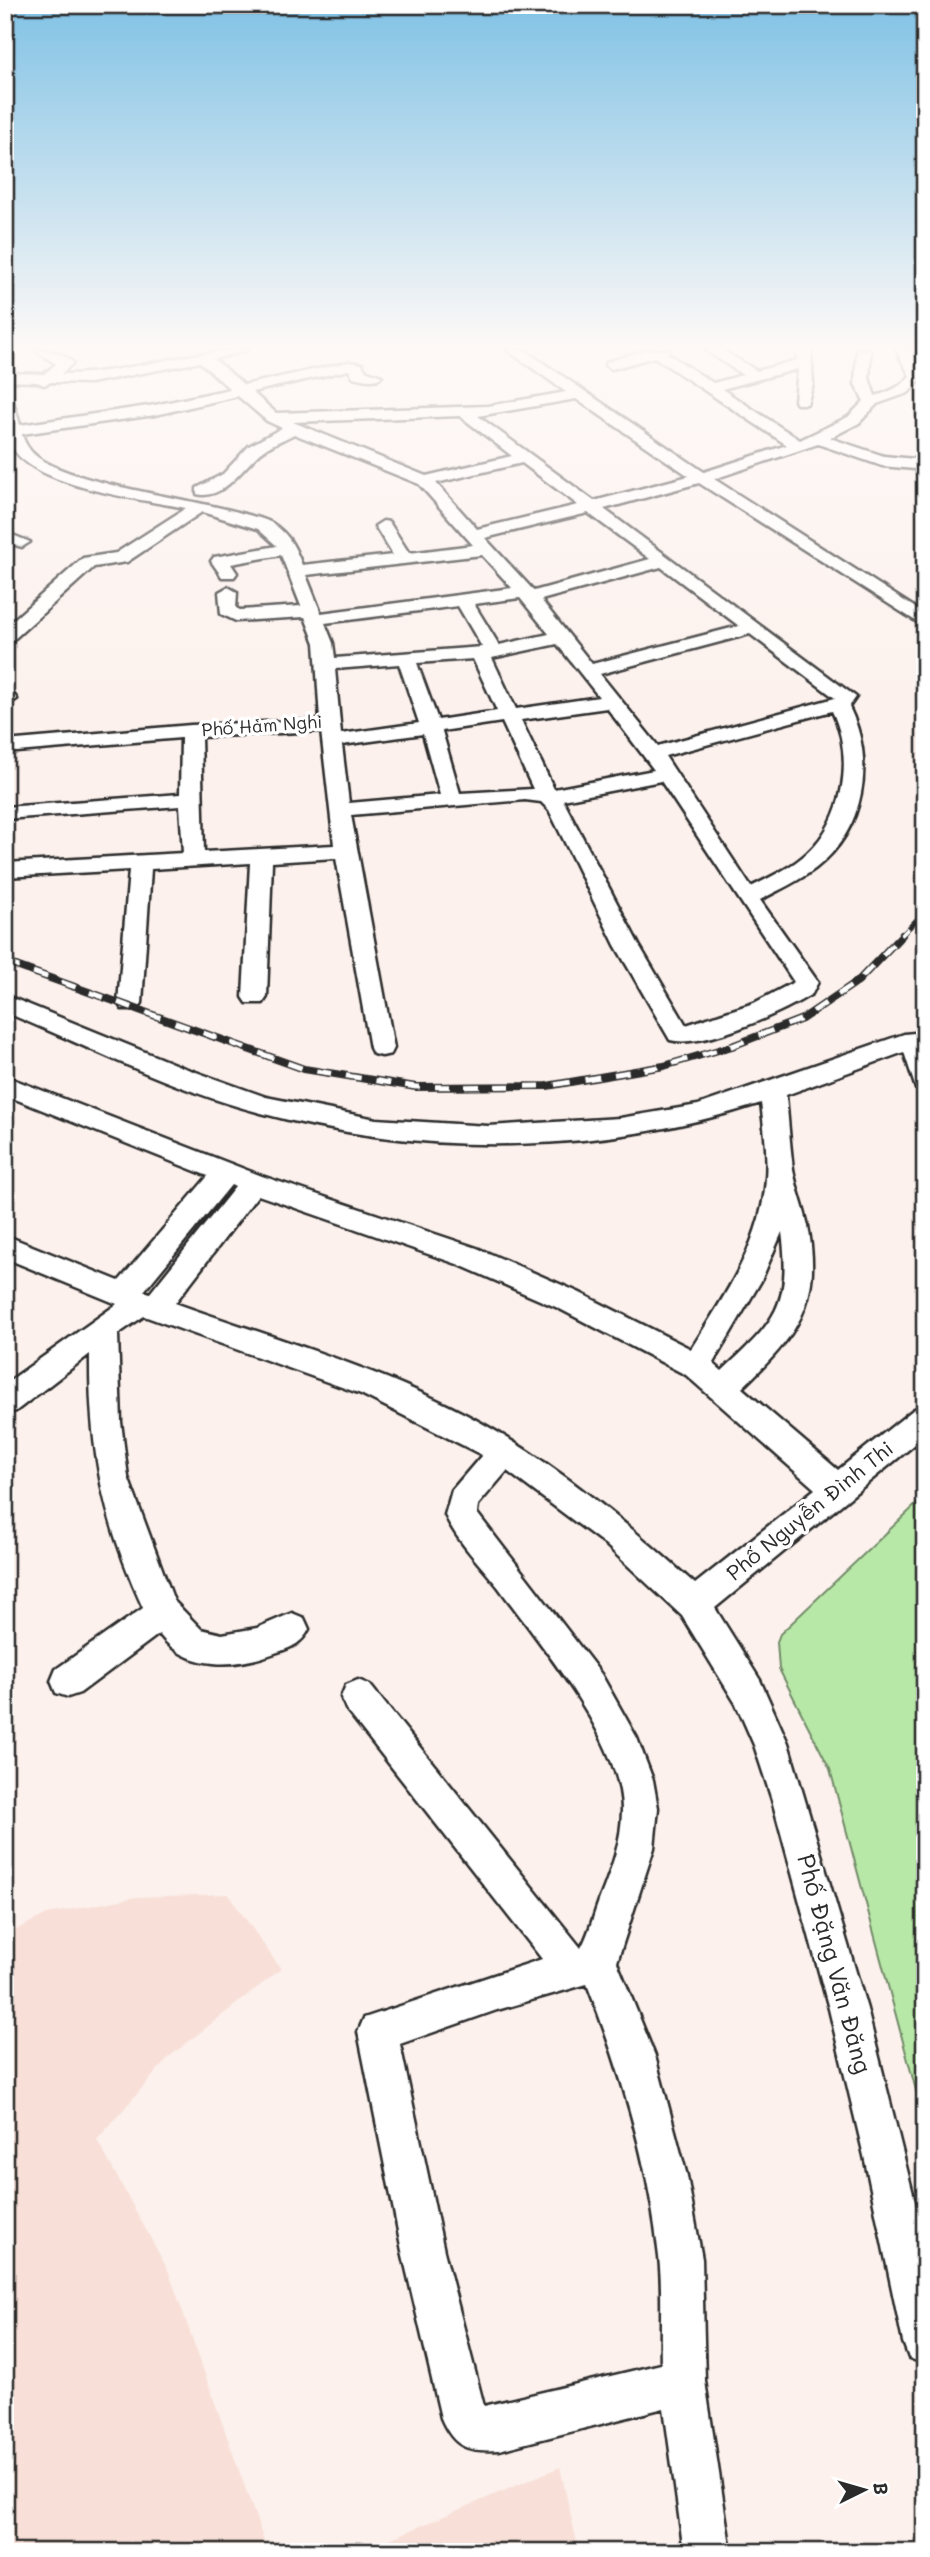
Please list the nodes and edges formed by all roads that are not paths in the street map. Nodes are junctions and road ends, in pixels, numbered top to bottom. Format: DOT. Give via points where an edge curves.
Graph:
graph roads {
  1 [pos="55,469"];
  2 [pos="236,469"];
  3 [pos="395,469"];
  4 [pos="475,469"];
  5 [pos="539,469"];
  6 [pos="689,469"];
  7 [pos="730,469"];
  8 [pos="702,478"];
  9 [pos="425,481"];
  10 [pos="202,498"];
  11 [pos="592,507"];
  12 [pos="383,526"];
  13 [pos="480,542"];
  14 [pos="287,549"];
  15 [pos="404,558"];
  16 [pos="664,561"];
  17 [pos="297,571"];
  18 [pos="228,573"];
  19 [pos="228,592"];
  20 [pos="527,595"];
  21 [pos="463,600"];
  22 [pos="315,615"];
  23 [pos="925,622"];
  24 [pos="754,627"];
  25 [pos="9,628"];
  26 [pos="561,637"];
  27 [pos="487,652"];
  28 [pos="406,659"];
  29 [pos="327,664"];
  30 [pos="589,671"];
  31 [pos="612,701"];
  32 [pos="838,703"];
  33 [pos="512,716"];
  34 [pos="432,728"];
  35 [pos="191,731"];
  36 [pos="330,733"];
  37 [pos="5,747"];
  38 [pos="653,753"];
  39 [pos="667,774"];
  40 [pos="547,797"];
  41 [pos="190,799"];
  42 [pos="452,801"];
  43 [pos="339,810"];
  44 [pos="5,813"];
  45 [pos="346,851"];
  46 [pos="261,856"];
  47 [pos="194,859"];
  48 [pos="141,862"];
  49 [pos="5,870"];
  50 [pos="747,898"];
  51 [pos="255,997"];
  52 [pos="5,1003"];
  53 [pos="130,1003"];
  54 [pos="919,1040"];
  55 [pos="382,1048"];
  56 [pos="925,1083"];
  57 [pos="5,1085"];
  58 [pos="773,1090"];
  59 [pos="779,1164"];
  60 [pos="226,1173"];
  61 [pos="253,1183"];
  62 [pos="5,1246"];
  63 [pos="141,1301"];
  64 [pos="104,1328"];
  65 [pos="696,1366"];
  66 [pos="722,1389"];
  67 [pos="5,1402"];
  68 [pos="925,1418"];
  69 [pos="504,1452"];
  70 [pos="837,1489"];
  71 [pos="695,1605"];
  72 [pos="162,1613"];
  73 [pos="292,1629"];
  74 [pos="68,1681"];
  75 [pos="358,1697"];
  76 [pos="585,1965"];
  77 [pos="925,2342"];
  78 [pos="683,2381"];
  79 [pos="708,2552"];
  1 -- 10 [label="street, Phố Hàm Nghi" via="88,483"];
  2 -- 10 [label="street"];
  3 -- 9 [label="street"];
  4 -- 9 [label="street"];
  5 -- 11 [label="street"];
  6 -- 8 [label="street"];
  7 -- 8 [label="street"];
  8 -- 11 [label="street"];
  8 -- 23 [label="street"];
  9 -- 13 [label="street"];
  10 -- 14 [label="street, Phố Hàm Nghi" via="264,525 278,534"];
  10 -- 25 [label="street" via="125,556 89,562"];
  11 -- 13 [label="street"];
  11 -- 16 [label="street"];
  12 -- 15 [label="street"];
  13 -- 15 [label="street"];
  13 -- 20 [label="street"];
  14 -- 17 [label="street, Phố Hàm Nghi"];
  14 -- 18 [label="street" via="220,561"];
  15 -- 17 [label="street"];
  16 -- 20 [label="street"];
  16 -- 24 [label="street"];
  17 -- 22 [label="street, Phố Hàm Nghi"];
  19 -- 22 [label="street" via="227,610 236,616"];
  20 -- 21 [label="street"];
  20 -- 26 [label="street"];
  21 -- 22 [label="street"];
  21 -- 27 [label="street"];
  22 -- 29 [label="street, Phố Hàm Nghi"];
  24 -- 30 [label="street"];
  24 -- 32 [label="street" via="842,694 846,700"];
  26 -- 27 [label="street"];
  26 -- 30 [label="street"];
  27 -- 28 [label="street"];
  27 -- 33 [label="street"];
  28 -- 29 [label="street"];
  28 -- 34 [label="street"];
  29 -- 36 [label="street, Phố Hàm Nghi"];
  30 -- 31 [label="street"];
  31 -- 33 [label="street"];
  31 -- 38 [label="street"];
  32 -- 38 [label="street"];
  32 -- 50 [label="street" via="852,728 855,758 840,827 815,858"];
  33 -- 34 [label="street"];
  33 -- 40 [label="street"];
  34 -- 36 [label="street"];
  34 -- 42 [label="street"];
  35 -- 36 [label="street, Phố Hàm Nghi"];
  35 -- 37 [label="street, Phố Hàm Nghi"];
  35 -- 41 [label="street"];
  36 -- 43 [label="street"];
  38 -- 39 [label="street"];
  39 -- 40 [label="street"];
  39 -- 50 [label="street"];
  40 -- 42 [label="street" via="525,794"];
  40 -- 50 [label="street" via="558,807 627,945 679,1034 723,1023 804,988 801,974"];
  41 -- 44 [label="street"];
  41 -- 47 [label="street"];
  42 -- 43 [label="street"];
  43 -- 45 [label="street"];
  45 -- 46 [label="street"];
  45 -- 55 [label="street"];
  46 -- 47 [label="street"];
  46 -- 51 [label="street"];
  47 -- 48 [label="street"];
  48 -- 49 [label="street"];
  48 -- 53 [label="street"];
  52 -- 58 [label="street" via="263,1105 376,1128 488,1135 620,1127 699,1114"];
  54 -- 56 [label="street"];
  54 -- 58 [label="street"];
  57 -- 60 [label="street"];
  58 -- 59 [label="street"];
  59 -- 65 [label="street" via="768,1237 756,1267"];
  59 -- 66 [label="street" via="797,1248 797,1287 791,1314"];
  60 -- 61 [label="street"];
  60 -- 63 [label="street"];
  61 -- 63 [label="street"];
  61 -- 65 [label="street" via="467,1256 568,1300"];
  62 -- 63 [label="street, Phố Đặng Văn Đăng"];
  63 -- 64 [label="street"];
  63 -- 69 [label="street, Phố Đặng Văn Đăng" via="371,1385"];
  64 -- 67 [label="street"];
  64 -- 72 [label="street" via="104,1395 114,1478"];
  65 -- 66 [label="street"];
  66 -- 70 [label="street"];
  68 -- 70 [label="street, Phố Nguyễn Đình Thi"];
  69 -- 71 [label="street, Phố Đặng Văn Đăng" via="617,1535"];
  69 -- 76 [label="street" via="463,1500 461,1515 573,1664 627,1755 636,1781 640,1809 635,1848 603,1935"];
  70 -- 71 [label="street, Phố Nguyễn Đình Thi"];
  71 -- 77 [label="street, Phố Đặng Văn Đăng" via="748,1692 790,1800 872,2102"];
  72 -- 73 [label="street" via="182,1634 226,1652 251,1649"];
  72 -- 74 [label="street"];
  75 -- 76 [label="street"];
  76 -- 78 [label="street" via="635,2056 666,2176 681,2259"];
  76 -- 78 [label="street" via="378,2032 454,2384 464,2418 476,2429"];
  78 -- 79 [label="street"];
}
